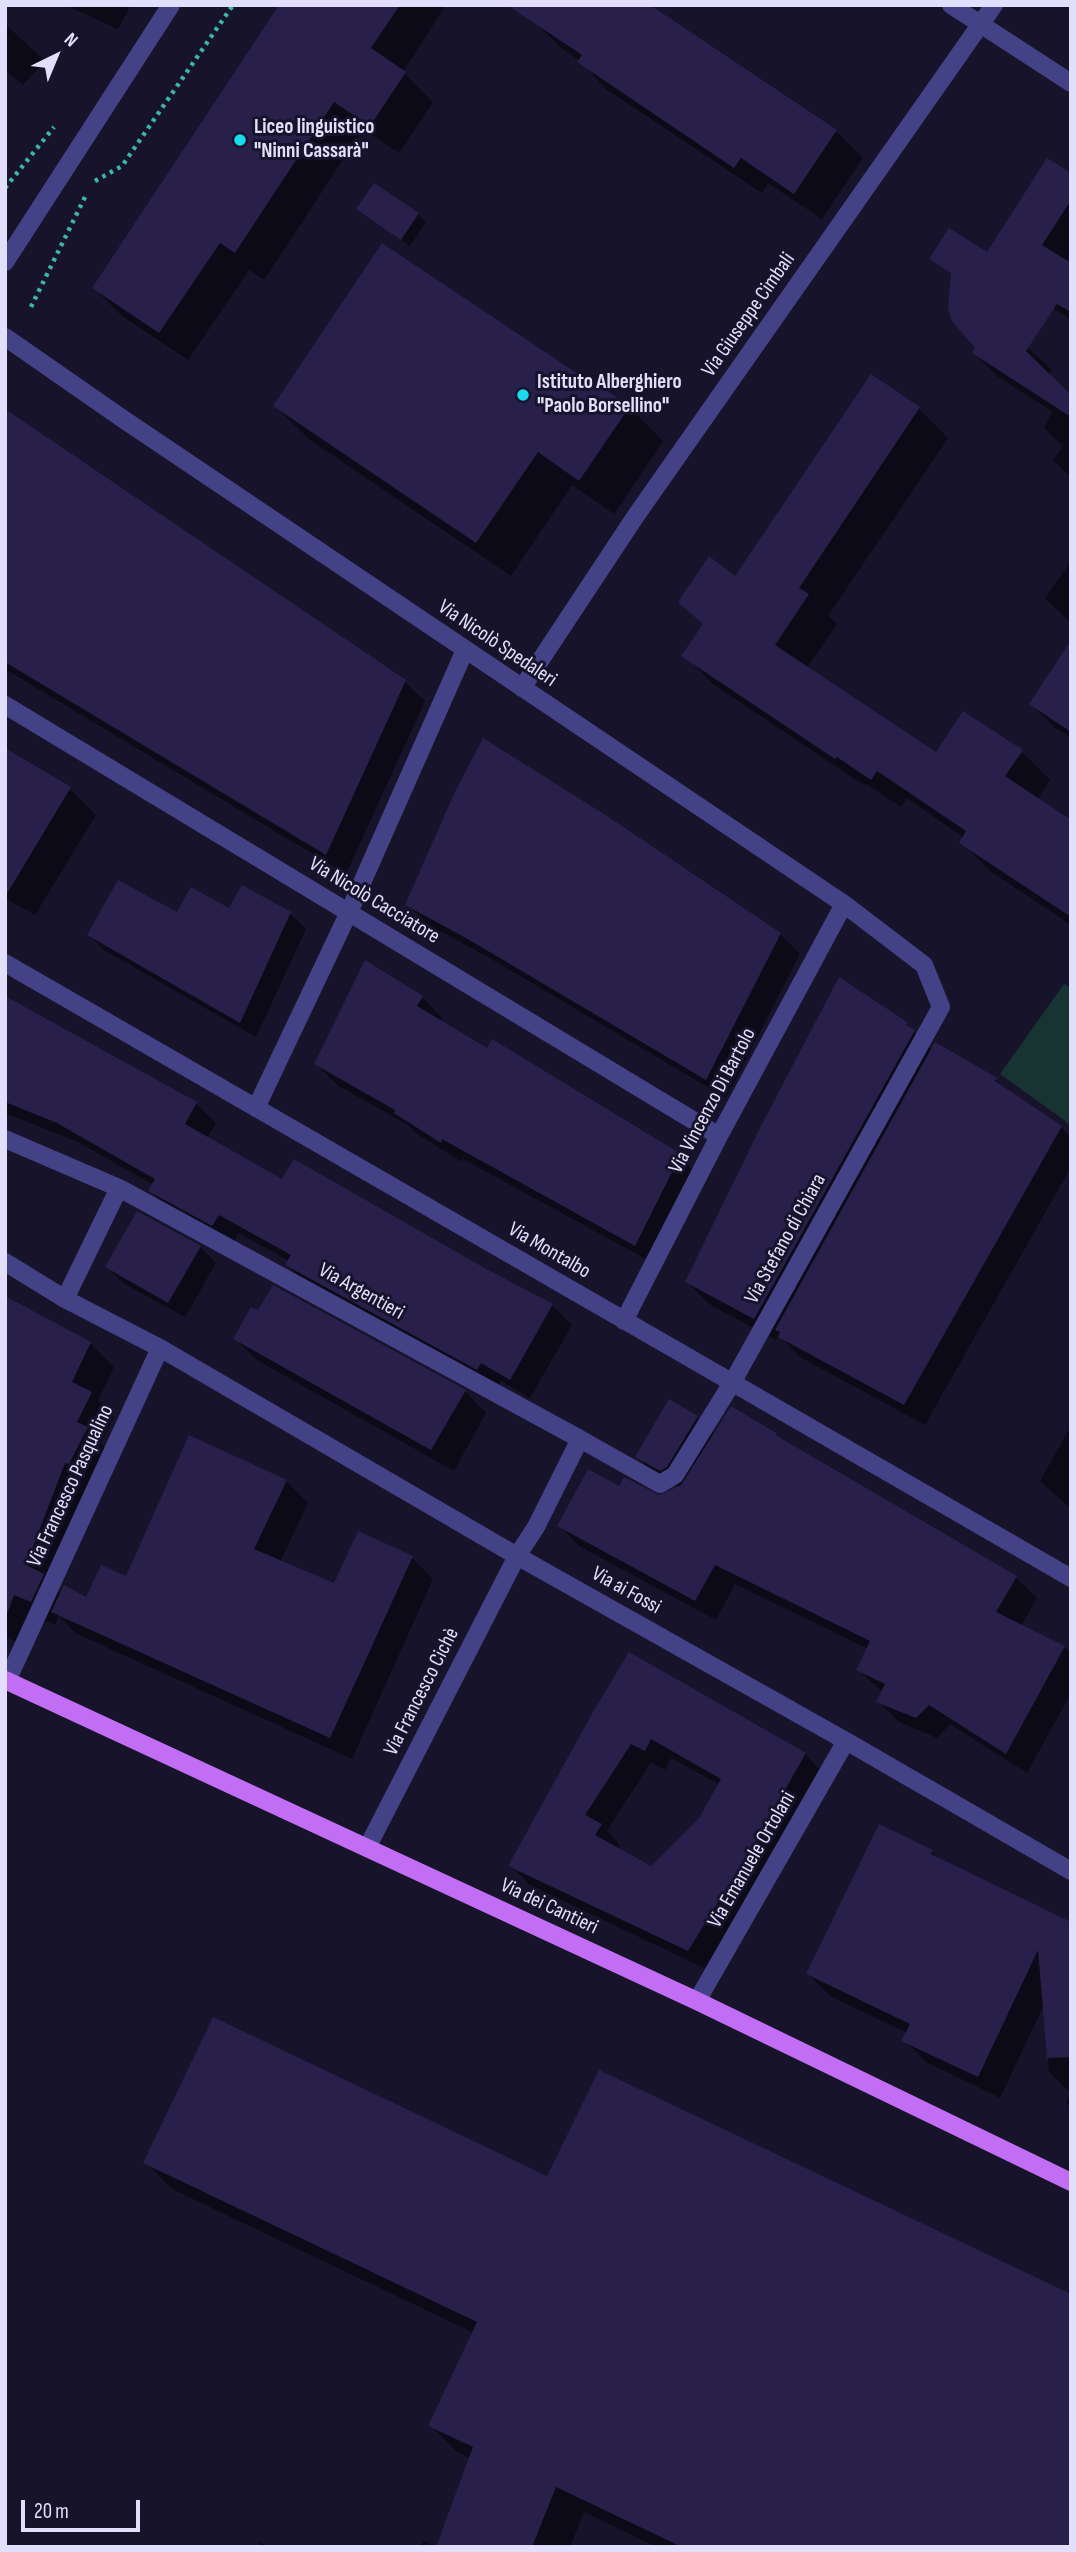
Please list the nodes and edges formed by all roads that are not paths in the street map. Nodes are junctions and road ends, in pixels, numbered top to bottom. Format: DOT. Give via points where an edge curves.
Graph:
graph roads {
  1 [pos="171,5"];
  2 [pos="951,5"];
  3 [pos="994,5"];
  4 [pos="981,25"];
  5 [pos="1071,83"];
  6 [pos="5,262"];
  7 [pos="5,337"];
  8 [pos="466,650"];
  9 [pos="522,688"];
  10 [pos="5,705"];
  11 [pos="844,904"];
  12 [pos="348,912"];
  13 [pos="5,963"];
  14 [pos="941,1007"];
  15 [pos="256,1108"];
  16 [pos="719,1136"];
  17 [pos="5,1139"];
  18 [pos="119,1188"];
  19 [pos="5,1262"];
  20 [pos="65,1299"];
  21 [pos="624,1321"];
  22 [pos="160,1348"];
  23 [pos="732,1383"];
  24 [pos="580,1439"];
  25 [pos="660,1484"];
  26 [pos="517,1556"];
  27 [pos="1071,1578"];
  28 [pos="6,1681"];
  29 [pos="846,1741"];
  30 [pos="368,1848"];
  31 [pos="1071,1871"];
  32 [pos="697,2001"];
  33 [pos="1071,2182"];
  1 -- 6 [label="street"];
  2 -- 4 [label="street"];
  3 -- 4 [label="street, Via Giuseppe Cimbali"];
  4 -- 5 [label="street"];
  4 -- 9 [label="street, Via Giuseppe Cimbali" via="635,517"];
  7 -- 8 [label="street, Via Nicolò Spedaleri"];
  8 -- 9 [label="street, Via Nicolò Spedaleri"];
  8 -- 12 [label="street"];
  9 -- 11 [label="street, Via Nicolò Spedaleri"];
  10 -- 12 [label="street, Via Nicolò Cacciatore"];
  11 -- 14 [label="street, Via Nicolò Spedaleri" via="924,965"];
  11 -- 16 [label="street, Via Vincenzo Di Bartolo"];
  12 -- 15 [label="street"];
  12 -- 16 [label="street, Via Nicolò Cacciatore"];
  13 -- 15 [label="street, Via Montalbo"];
  14 -- 23 [label="street, Via Stefano di Chiara"];
  15 -- 21 [label="street, Via Montalbo"];
  16 -- 21 [label="street, Via Vincenzo Di Bartolo"];
  17 -- 18 [label="street, Via Argentieri"];
  18 -- 20 [label="street"];
  18 -- 24 [label="street, Via Argentieri"];
  19 -- 20 [label="street, Via ai Fossi"];
  20 -- 22 [label="street, Via ai Fossi"];
  21 -- 23 [label="street, Via Montalbo"];
  22 -- 26 [label="street, Via ai Fossi"];
  22 -- 28 [label="street, Via Francesco Pasqualino"];
  23 -- 25 [label="street, Via Stefano di Chiara" via="675,1475"];
  23 -- 27 [label="street, Via Montalbo"];
  24 -- 25 [label="street, Via Argentieri"];
  24 -- 26 [label="street, Via Francesco Cichè"];
  26 -- 29 [label="street, Via ai Fossi"];
  26 -- 30 [label="street, Via Francesco Cichè"];
  28 -- 30 [label="main road, Via dei Cantieri"];
  29 -- 31 [label="street, Via ai Fossi"];
  29 -- 32 [label="street, Via Emanuele Ortolani"];
  30 -- 32 [label="main road, Via dei Cantieri"];
  32 -- 33 [label="main road, Via dei Cantieri"];
}
